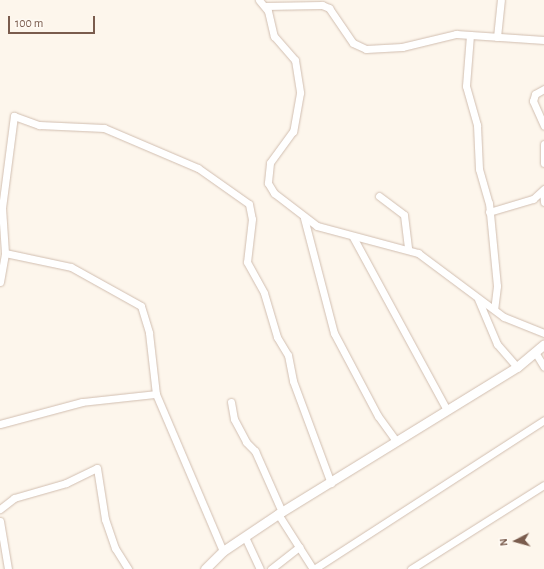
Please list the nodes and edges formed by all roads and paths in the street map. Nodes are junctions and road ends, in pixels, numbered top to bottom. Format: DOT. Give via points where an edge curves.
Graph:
graph roads {
  1 [pos="259,0"];
  2 [pos="501,0"];
  3 [pos="265,6"];
  4 [pos="470,35"];
  5 [pos="497,37"];
  6 [pos="544,40"];
  7 [pos="544,89"];
  8 [pos="544,126"];
  9 [pos="544,144"];
  10 [pos="544,160"];
  11 [pos="544,163"];
  12 [pos="543,190"];
  13 [pos="379,196"];
  14 [pos="533,199"];
  15 [pos="544,202"];
  16 [pos="489,212"];
  17 [pos="304,218"];
  18 [pos="353,237"];
  19 [pos="407,238"];
  20 [pos="408,249"];
  21 [pos="5,253"];
  22 [pos="418,253"];
  23 [pos="0,282"];
  24 [pos="478,298"];
  25 [pos="495,309"];
  26 [pos="487,321"];
  27 [pos="544,333"];
  28 [pos="544,344"];
  29 [pos="535,352"];
  30 [pos="517,367"];
  31 [pos="544,367"];
  32 [pos="156,394"];
  33 [pos="231,402"];
  34 [pos="447,410"];
  35 [pos="544,420"];
  36 [pos="0,424"];
  37 [pos="396,441"];
  38 [pos="331,483"];
  39 [pos="544,485"];
  40 [pos="0,509"];
  41 [pos="280,513"];
  42 [pos="0,521"];
  43 [pos="245,537"];
  44 [pos="299,547"];
  45 [pos="223,551"];
  46 [pos="8,569"];
  47 [pos="128,569"];
  48 [pos="205,569"];
  49 [pos="260,569"];
  50 [pos="271,569"];
  51 [pos="313,569"];
  52 [pos="411,569"];
  1 -- 3 [label="street"];
  2 -- 5 [label="street"];
  3 -- 4 [label="street" via="322,4 329,8 353,43 366,49 388,49 456,34"];
  3 -- 17 [label="street" via="274,36 295,60 300,99 293,131 270,162 268,183 281,200"];
  4 -- 5 [label="street"];
  4 -- 16 [label="street" via="466,86 477,125 479,169 487,193"];
  5 -- 6 [label="street"];
  7 -- 8 [label="street" via="535,94 532,101"];
  9 -- 10 [label="street"];
  10 -- 11 [label="street"];
  12 -- 14 [label="street"];
  12 -- 15 [label="street"];
  13 -- 19 [label="street" via="404,215"];
  14 -- 15 [label="street"];
  14 -- 16 [label="street"];
  16 -- 25 [label="street" via="497,286"];
  17 -- 18 [label="street" via="317,226"];
  17 -- 37 [label="street" via="334,333 378,416"];
  18 -- 20 [label="street"];
  18 -- 34 [label="street"];
  19 -- 20 [label="street"];
  19 -- 22 [label="street"];
  20 -- 22 [label="street"];
  21 -- 23 [label="street"];
  21 -- 32 [label="street" via="71,267 138,302 148,333"];
  21 -- 38 [label="street" via="2,208 14,116 39,125 92,126 116,131 198,168 244,200 252,215 247,262 264,293 277,337 288,355 293,381"];
  22 -- 24 [label="street"];
  24 -- 25 [label="street"];
  24 -- 26 [label="street"];
  25 -- 26 [label="street"];
  25 -- 27 [label="street" via="516,323"];
  26 -- 30 [label="street" via="497,344"];
  28 -- 29 [label="street"];
  29 -- 30 [label="street"];
  29 -- 31 [label="street"];
  30 -- 34 [label="street"];
  32 -- 36 [label="street" via="82,402"];
  32 -- 45 [label="street"];
  33 -- 41 [label="street" via="234,419 246,442 255,451"];
  34 -- 37 [label="street"];
  35 -- 51 [label="street"];
  37 -- 38 [label="street"];
  38 -- 41 [label="street"];
  39 -- 52 [label="street"];
  40 -- 47 [label="street" via="14,498 66,483 97,468 105,520 115,548"];
  41 -- 43 [label="street"];
  41 -- 44 [label="street"];
  42 -- 46 [label="street"];
  43 -- 45 [label="street"];
  43 -- 49 [label="street"];
  44 -- 50 [label="street"];
  44 -- 51 [label="street"];
  45 -- 48 [label="street"];
}
